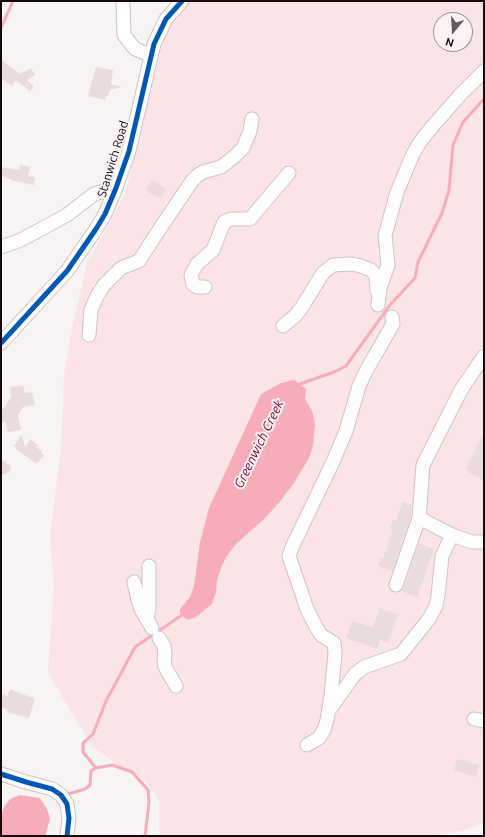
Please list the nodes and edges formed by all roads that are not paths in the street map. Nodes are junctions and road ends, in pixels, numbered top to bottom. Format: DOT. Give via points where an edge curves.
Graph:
graph roads {
  1 [pos="123,1"];
  2 [pos="182,1"];
  3 [pos="150,55"];
  4 [pos="484,71"];
  5 [pos="252,118"];
  6 [pos="289,173"];
  7 [pos="116,188"];
  8 [pos="1,247"];
  9 [pos="205,287"];
  10 [pos="392,317"];
  11 [pos="283,326"];
  12 [pos="89,334"];
  13 [pos="1,343"];
  14 [pos="484,356"];
  15 [pos="419,518"];
  16 [pos="452,535"];
  17 [pos="484,542"];
  18 [pos="149,566"];
  19 [pos="134,582"];
  20 [pos="396,585"];
  21 [pos="152,628"];
  22 [pos="176,686"];
  23 [pos="329,710"];
  24 [pos="307,745"];
  25 [pos="1,774"];
  26 [pos="67,836"];
  1 -- 3 [label="street" via="124,35 135,49"];
  2 -- 3 [label="street, Stanwich Road" via="162,26"];
  3 -- 7 [label="street, Stanwich Road" via="129,151"];
  4 -- 11 [label="street" via="431,128 420,142 407,168 386,235 388,265 380,288 378,305 378,286 376,276 371,270 352,264 334,265 323,273 296,315"];
  5 -- 12 [label="street" via="243,148 221,167 203,172 192,181 139,261 121,268 104,285 91,310"];
  6 -- 9 [label="street" via="250,219 231,219 224,222 213,250 197,264 191,275 193,284"];
  7 -- 8 [label="street" via="94,194 67,215 21,240"];
  7 -- 13 [label="street, Stanwich Road" via="101,221 75,260"];
  10 -- 23 [label="street" via="393,324 359,386 346,431 289,556 315,625 321,635 334,643 335,662"];
  14 -- 15 [label="street" via="462,390 423,465"];
  15 -- 16 [label="street"];
  15 -- 20 [label="street"];
  16 -- 17 [label="street" via="472,542"];
  16 -- 23 [label="street" via="442,556 436,606 429,619 401,654 364,667 355,674"];
  18 -- 21 [label="street" via="149,609"];
  19 -- 21 [label="street" via="138,600"];
  21 -- 22 [label="street" via="164,646 165,667"];
  23 -- 24 [label="street" via="324,730 319,738"];
  25 -- 26 [label="street" via="52,789 61,795 67,804"];
}
